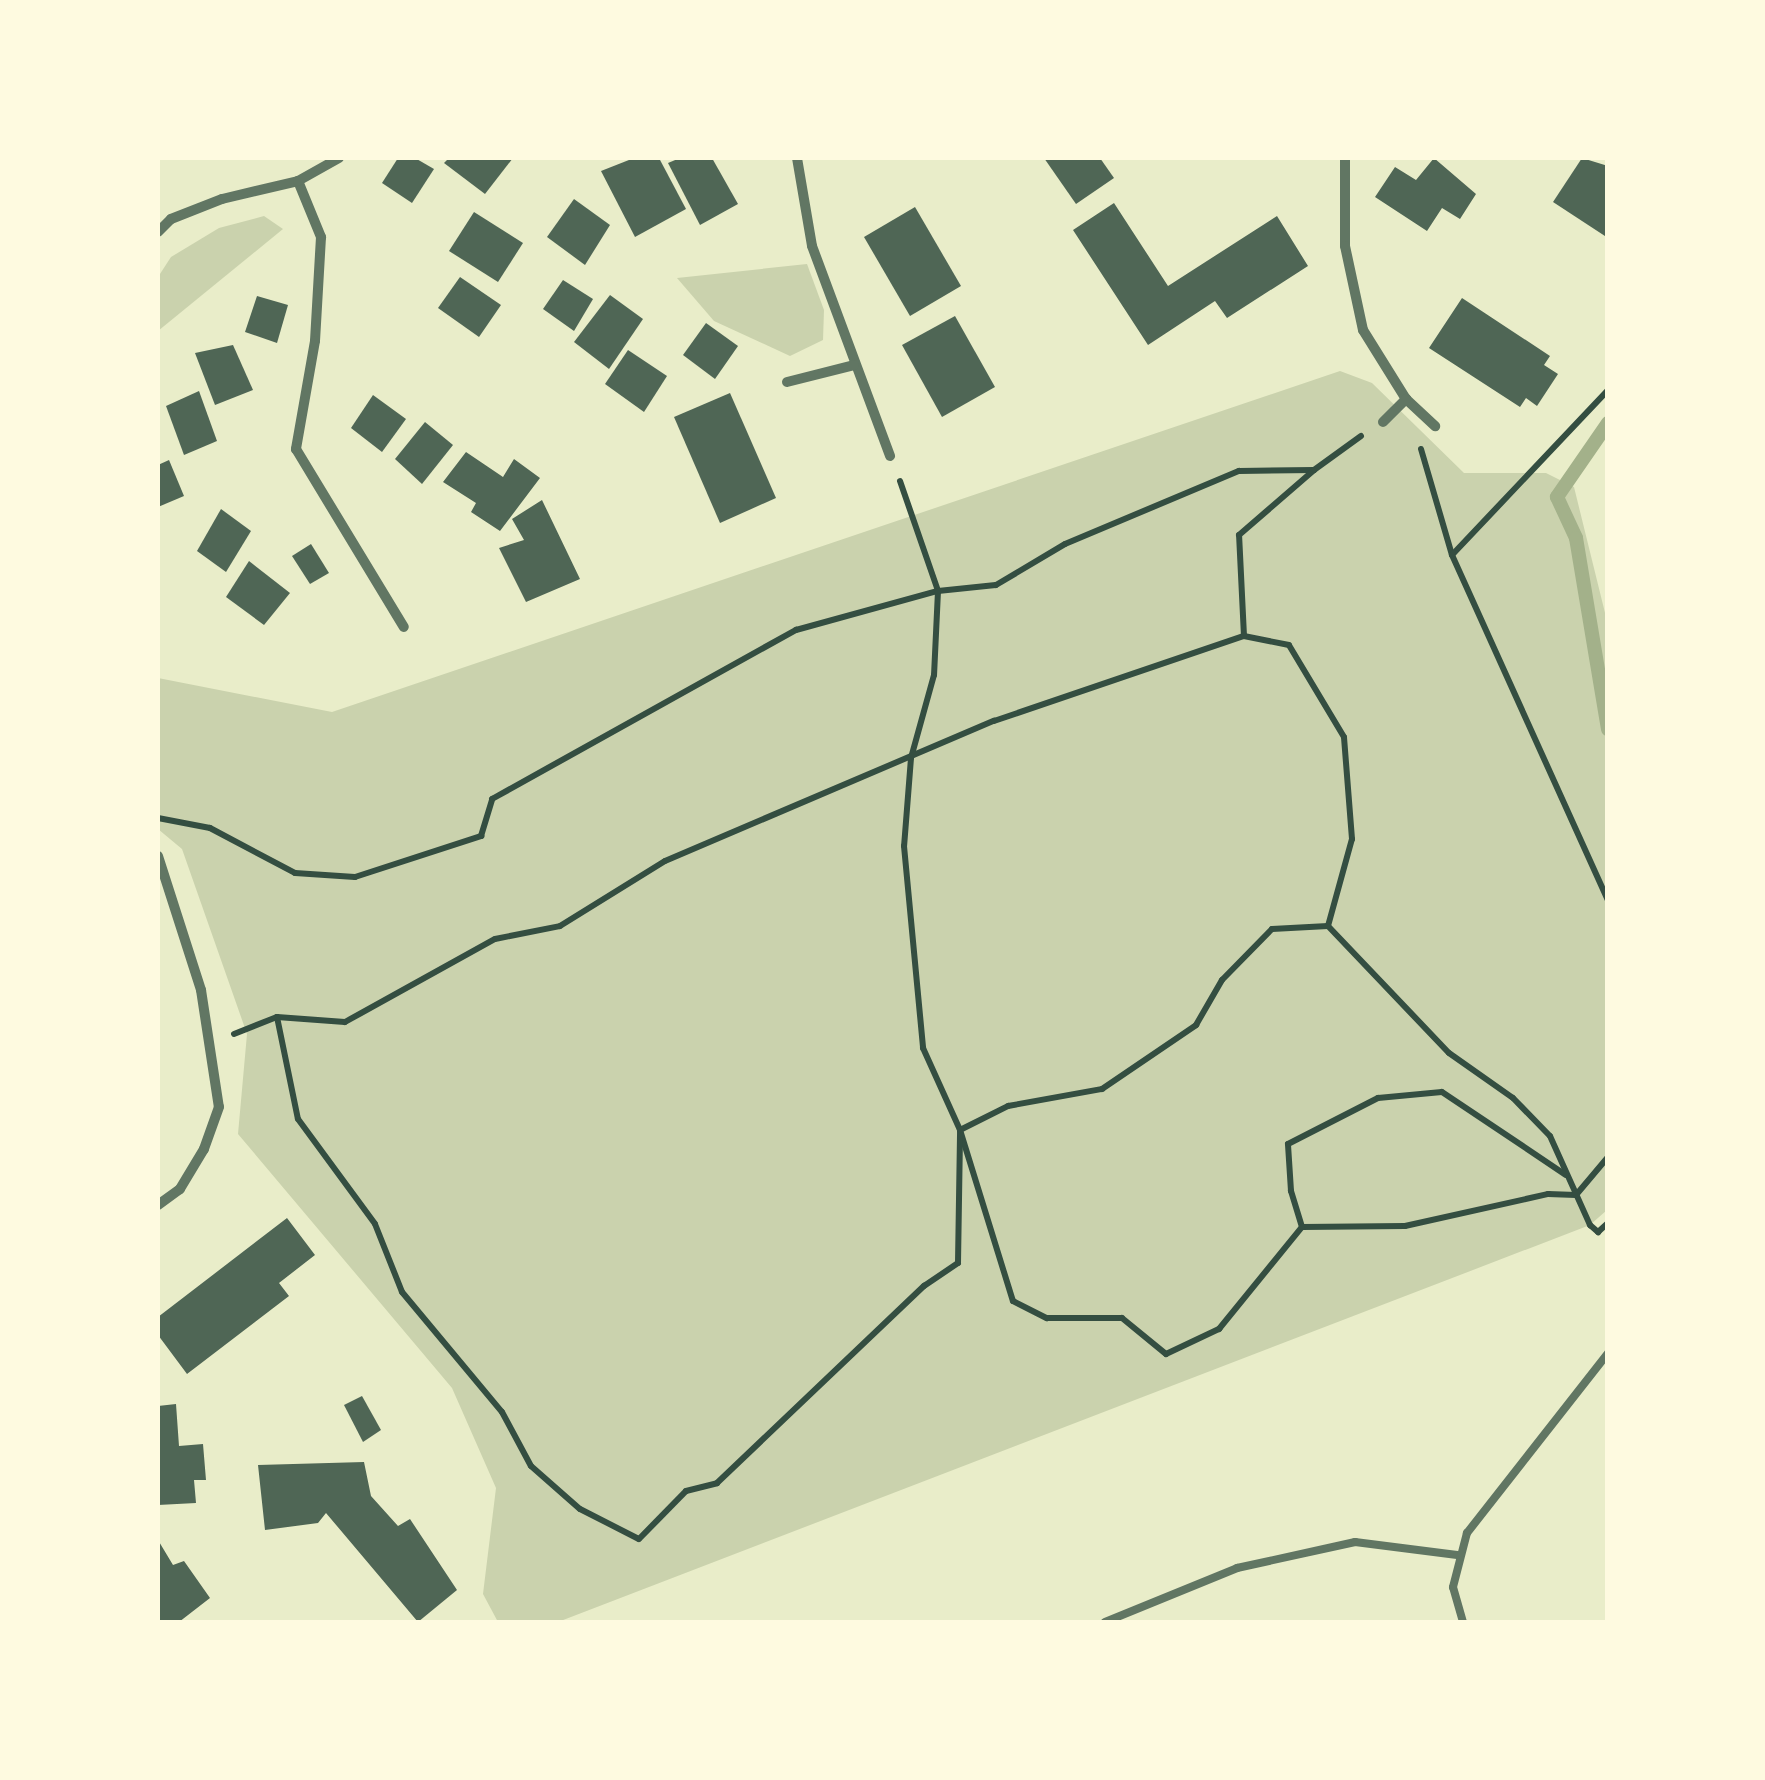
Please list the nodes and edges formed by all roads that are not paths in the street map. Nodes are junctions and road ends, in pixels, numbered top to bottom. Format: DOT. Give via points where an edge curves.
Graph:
graph roads {
  1 [pos="339,158"];
  2 [pos="797,158"];
  3 [pos="1345,158"];
  4 [pos="298,181"];
  5 [pos="158,232"];
  6 [pos="854,365"];
  7 [pos="788,382"];
  8 [pos="1406,400"];
  9 [pos="1383,422"];
  10 [pos="1436,426"];
  11 [pos="890,456"];
  12 [pos="404,627"];
  13 [pos="158,856"];
  14 [pos="158,1205"];
  15 [pos="1608,1353"];
  16 [pos="1457,1555"];
  17 [pos="1105,1622"];
  18 [pos="1464,1622"];
  1 -- 4 [label="street"];
  2 -- 6 [label="street" via="812,246"];
  3 -- 8 [label="street" via="1345,246 1363,330"];
  4 -- 5 [label="street" via="222,199 171,219"];
  4 -- 12 [label="street" via="321,237 315,340 296,448"];
  6 -- 7 [label="street"];
  6 -- 11 [label="street"];
  8 -- 9 [label="street"];
  8 -- 10 [label="street"];
  13 -- 14 [label="street" via="201,990 219,1106 204,1150 180,1188"];
  15 -- 16 [label="lane"];
  16 -- 17 [label="lane" via="1354,1542 1237,1568"];
  16 -- 18 [label="lane" via="1453,1588"];
}
